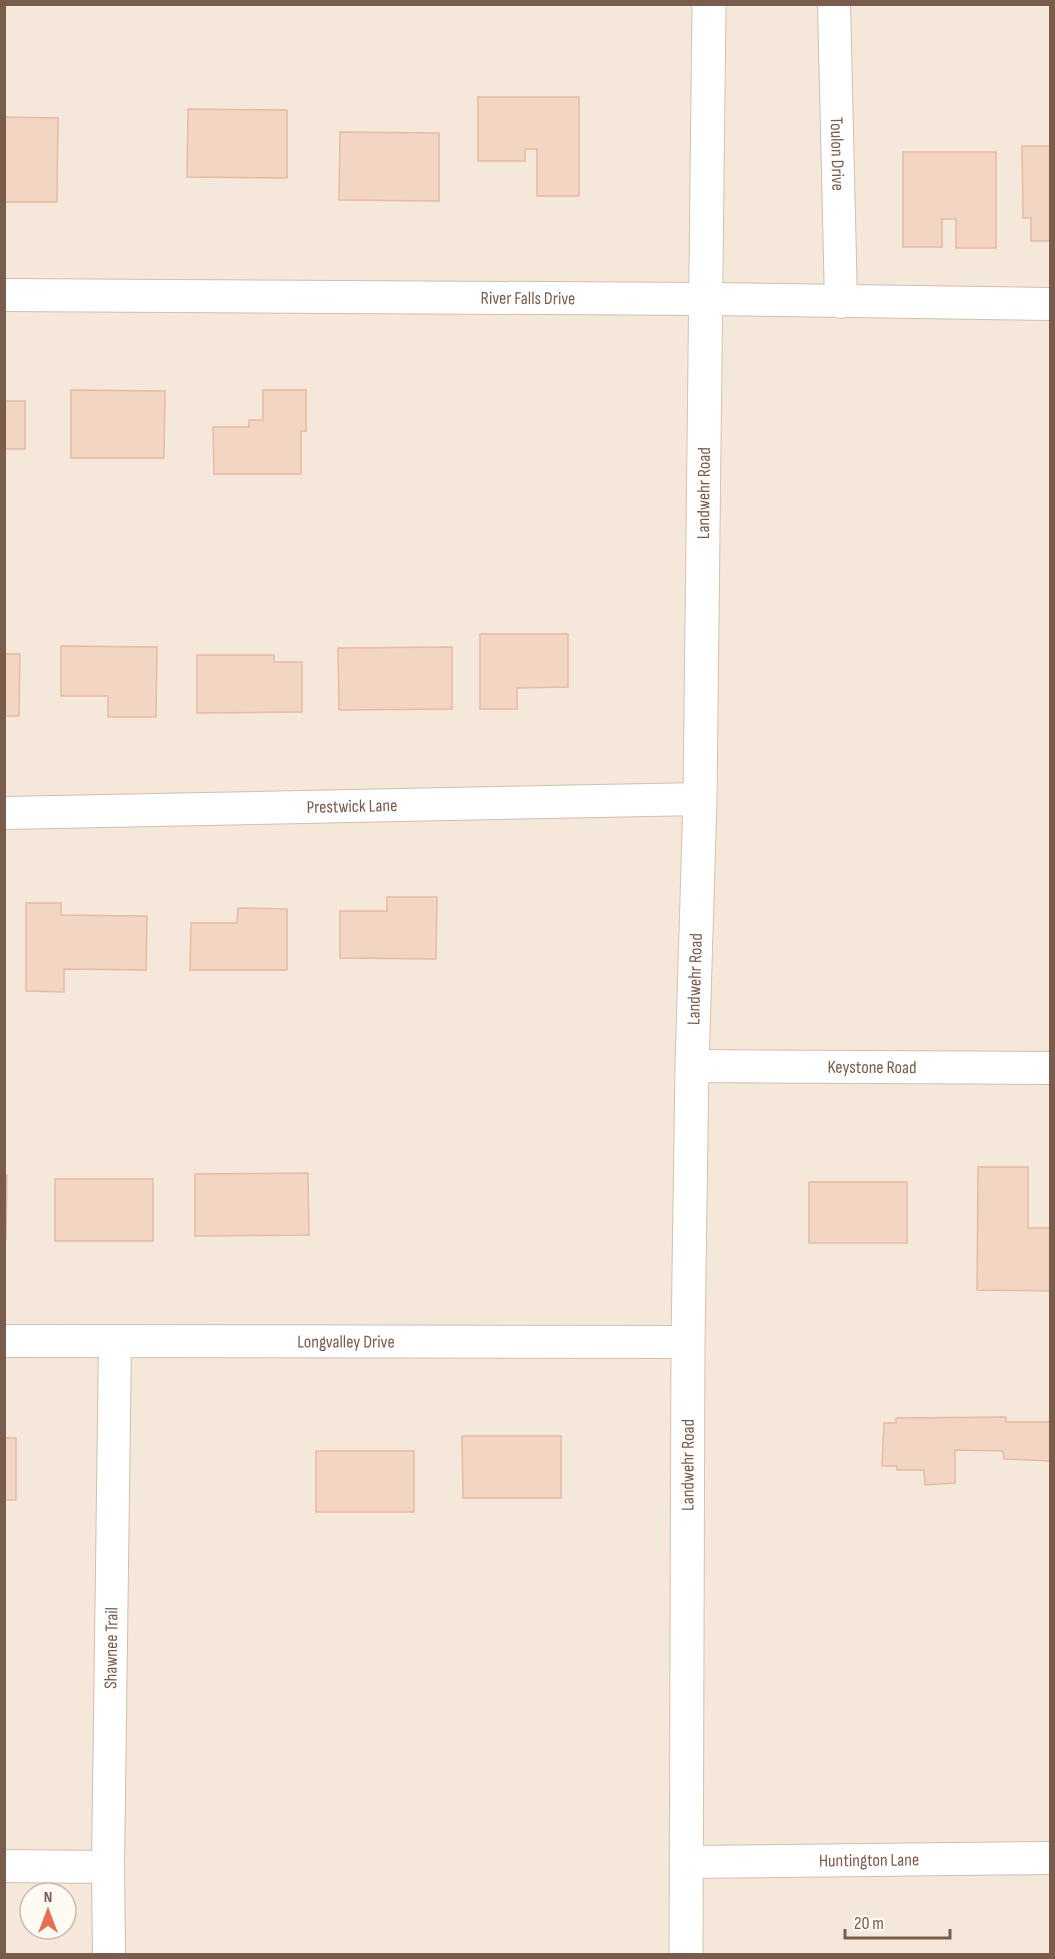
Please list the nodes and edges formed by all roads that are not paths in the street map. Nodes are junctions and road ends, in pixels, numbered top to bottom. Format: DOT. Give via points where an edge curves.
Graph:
graph roads {
  1 [pos="709,4"];
  2 [pos="834,4"];
  3 [pos="4,295"];
  4 [pos="706,299"];
  5 [pos="841,302"];
  6 [pos="1050,304"];
  7 [pos="700,799"];
  8 [pos="4,813"];
  9 [pos="692,1066"];
  10 [pos="1050,1068"];
  11 [pos="4,1341"];
  12 [pos="115,1342"];
  13 [pos="688,1342"];
  14 [pos="1050,1858"];
  15 [pos="687,1862"];
  16 [pos="4,1866"];
  17 [pos="108,1866"];
  18 [pos="109,1954"];
  19 [pos="686,1954"];
  1 -- 4 [label="main road, Landwehr Road"];
  2 -- 5 [label="street, Toulon Drive"];
  3 -- 4 [label="street, River Falls Drive"];
  4 -- 5 [label="street, River Falls Drive"];
  4 -- 7 [label="main road, Landwehr Road"];
  5 -- 6 [label="street, River Falls Drive"];
  7 -- 8 [label="street, Prestwick Lane"];
  7 -- 9 [label="main road, Landwehr Road"];
  9 -- 10 [label="street, Keystone Road"];
  9 -- 13 [label="main road, Landwehr Road"];
  11 -- 12 [label="street, Longvalley Drive"];
  12 -- 13 [label="street, Longvalley Drive"];
  12 -- 17 [label="street, Shawnee Trail"];
  13 -- 15 [label="main road, Landwehr Road"];
  14 -- 15 [label="street, Huntington Lane"];
  15 -- 19 [label="main road, Landwehr Road"];
  16 -- 17 [label="street"];
  17 -- 18 [label="street, Shawnee Trail"];
}
